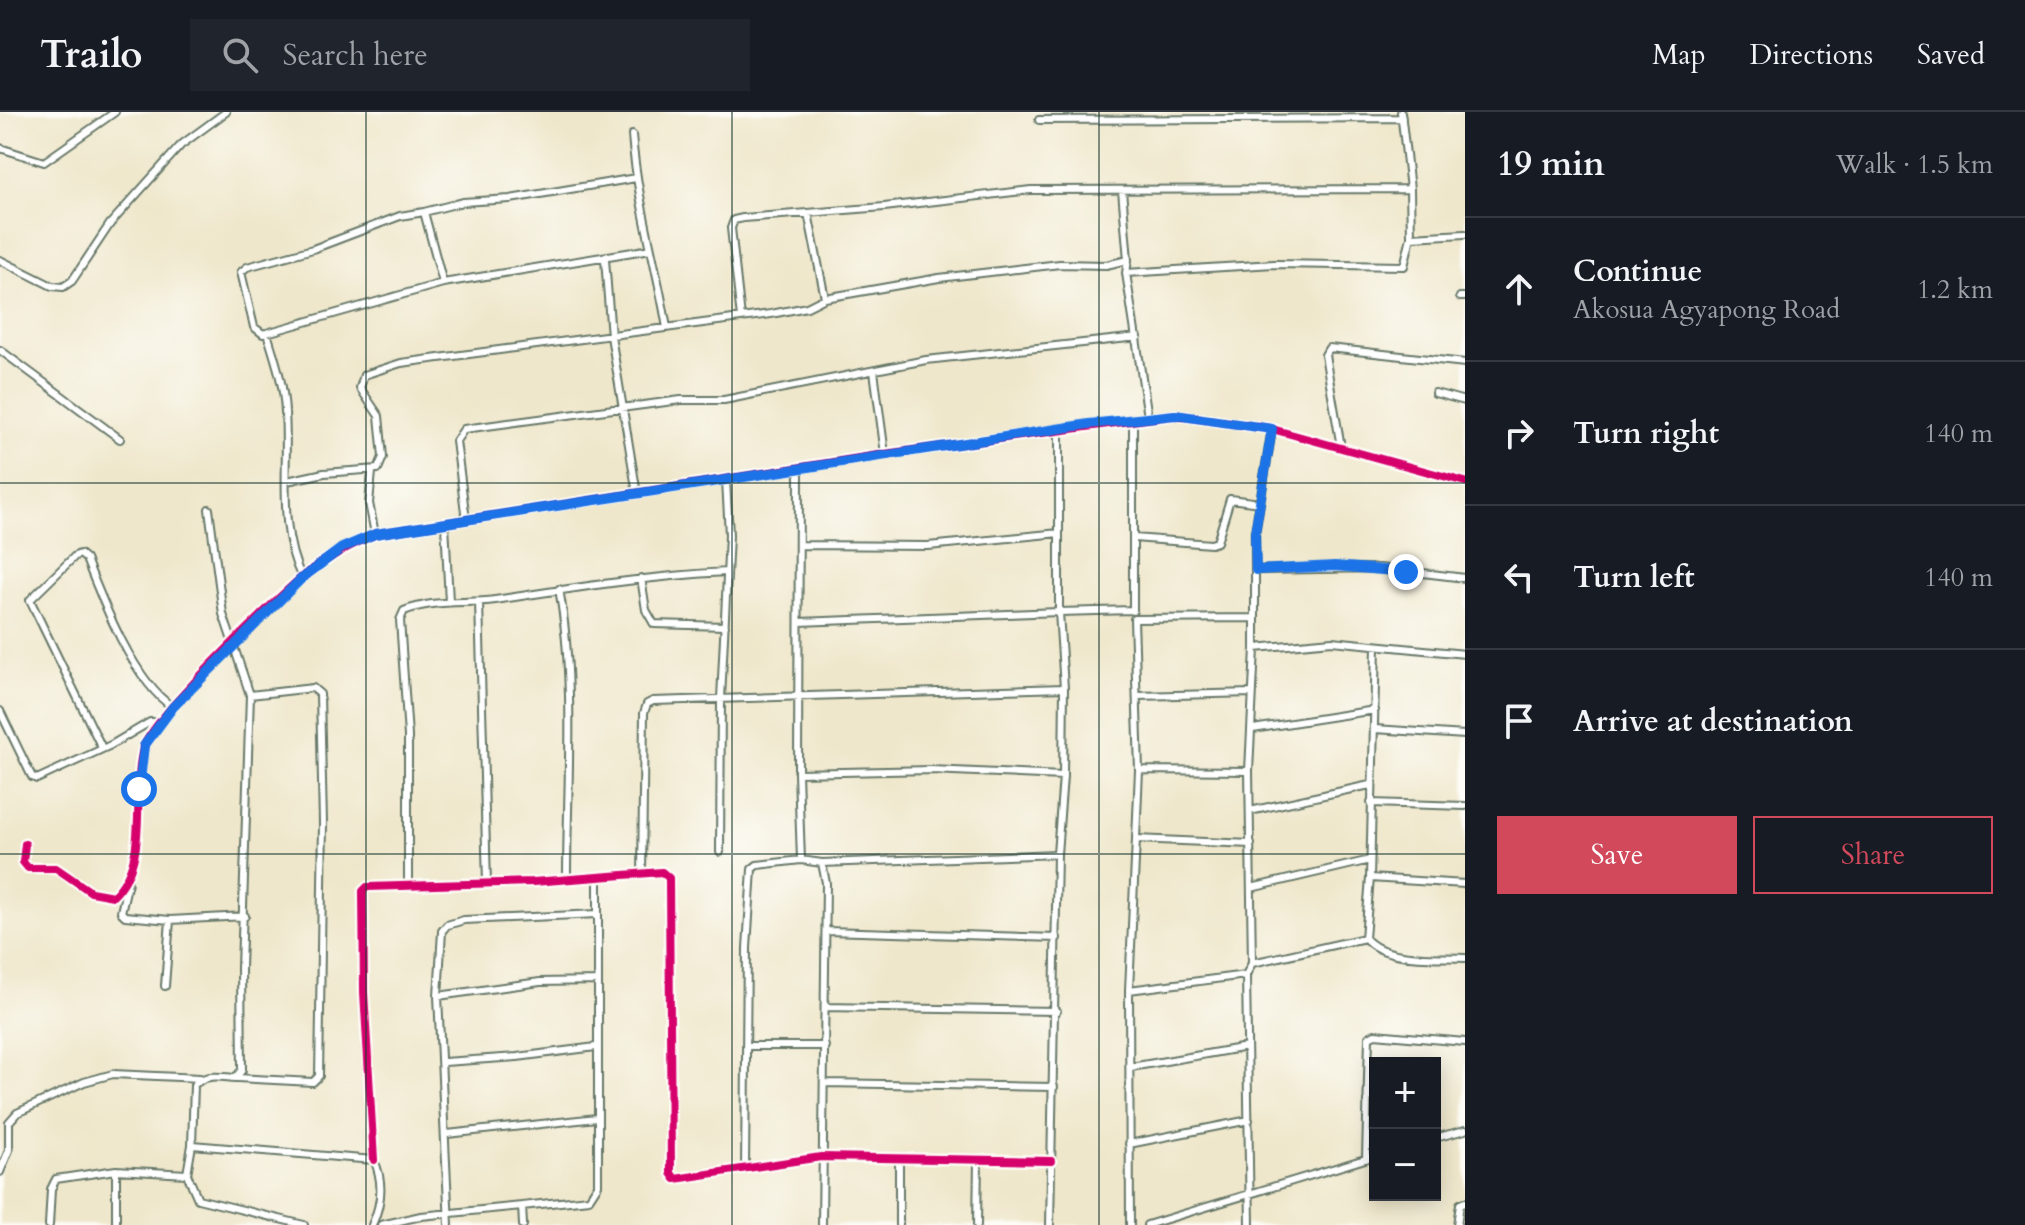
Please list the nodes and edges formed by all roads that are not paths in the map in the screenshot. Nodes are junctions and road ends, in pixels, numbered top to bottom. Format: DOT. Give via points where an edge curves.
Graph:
graph roads {
  1 [pos="115,112"];
  2 [pos="226,112"];
  3 [pos="1402,115"];
  4 [pos="1039,120"];
  5 [pos="632,135"];
  6 [pos="0,148"];
  7 [pos="636,178"];
  8 [pos="1410,189"];
  9 [pos="1122,190"];
  10 [pos="424,212"];
  11 [pos="808,213"];
  12 [pos="1465,234"];
  13 [pos="1411,237"];
  14 [pos="651,249"];
  15 [pos="605,259"];
  16 [pos="0,260"];
  17 [pos="1128,260"];
  18 [pos="1126,273"];
  19 [pos="443,283"];
  20 [pos="825,298"];
  21 [pos="741,318"];
  22 [pos="667,328"];
  23 [pos="267,333"];
  24 [pos="611,336"];
  25 [pos="1138,337"];
  26 [pos="0,350"];
  27 [pos="1465,363"];
  28 [pos="874,371"];
  29 [pos="1435,393"];
  30 [pos="1465,401"];
  31 [pos="622,409"];
  32 [pos="1148,417"];
  33 [pos="1133,419"];
  34 [pos="1059,429"];
  35 [pos="1272,429"];
  36 [pos="120,439"];
  37 [pos="1341,447"];
  38 [pos="885,454"];
  39 [pos="799,469"];
  40 [pos="372,472"];
  41 [pos="726,480"];
  42 [pos="287,481"];
  43 [pos="1465,482"];
  44 [pos="637,494"];
  45 [pos="1260,503"];
  46 [pos="209,509"];
  47 [pos="466,520"];
  48 [pos="445,523"];
  49 [pos="1059,533"];
  50 [pos="375,534"];
  51 [pos="1134,538"];
  52 [pos="799,545"];
  53 [pos="1256,570"];
  54 [pos="727,572"];
  55 [pos="302,578"];
  56 [pos="641,578"];
  57 [pos="1465,578"];
  58 [pos="559,589"];
  59 [pos="449,602"];
  60 [pos="479,602"];
  61 [pos="1133,610"];
  62 [pos="1059,612"];
  63 [pos="1254,618"];
  64 [pos="1134,619"];
  65 [pos="799,622"];
  66 [pos="725,626"];
  67 [pos="1376,646"];
  68 [pos="232,648"];
  69 [pos="1255,648"];
  70 [pos="1465,654"];
  71 [pos="1064,688"];
  72 [pos="1252,693"];
  73 [pos="800,694"];
  74 [pos="250,695"];
  75 [pos="1138,696"];
  76 [pos="721,699"];
  77 [pos="173,707"];
  78 [pos="1375,710"];
  79 [pos="0,711"];
  80 [pos="159,722"];
  81 [pos="1253,729"];
  82 [pos="1375,729"];
  83 [pos="1465,735"];
  84 [pos="102,748"];
  85 [pos="1139,770"];
  86 [pos="1249,771"];
  87 [pos="798,773"];
  88 [pos="1063,776"];
  89 [pos="1370,785"];
  90 [pos="1371,803"];
  91 [pos="1465,806"];
  92 [pos="1250,811"];
  93 [pos="1136,839"];
  94 [pos="25,844"];
  95 [pos="1251,844"];
  96 [pos="720,852"];
  97 [pos="1057,854"];
  98 [pos="801,860"];
  99 [pos="1370,860"];
  100 [pos="822,863"];
  101 [pos="642,874"];
  102 [pos="598,876"];
  103 [pos="129,878"];
  104 [pos="567,878"];
  105 [pos="1370,878"];
  106 [pos="487,883"];
  107 [pos="1465,884"];
  108 [pos="408,885"];
  109 [pos="1251,888"];
  110 [pos="598,914"];
  111 [pos="245,916"];
  112 [pos="170,920"];
  113 [pos="827,931"];
  114 [pos="1057,938"];
  115 [pos="1365,938"];
  116 [pos="1465,958"];
  117 [pos="1252,963"];
  118 [pos="1246,975"];
  119 [pos="597,981"];
  120 [pos="165,986"];
  121 [pos="1129,990"];
  122 [pos="438,996"];
  123 [pos="825,1007"];
  124 [pos="1057,1011"];
  125 [pos="1465,1042"];
  126 [pos="748,1046"];
  127 [pos="825,1046"];
  128 [pos="596,1047"];
  129 [pos="1247,1047"];
  130 [pos="444,1062"];
  131 [pos="1131,1067"];
  132 [pos="200,1078"];
  133 [pos="235,1078"];
  134 [pos="825,1083"];
  135 [pos="1054,1087"];
  136 [pos="597,1118"];
  137 [pos="1249,1120"];
  138 [pos="1465,1130"];
  139 [pos="447,1134"];
  140 [pos="1441,1136"];
  141 [pos="1129,1144"];
  142 [pos="192,1145"];
  143 [pos="821,1157"];
  144 [pos="1369,1158"];
  145 [pos="1366,1159"];
  146 [pos="374,1160"];
  147 [pos="899,1160"];
  148 [pos="978,1160"];
  149 [pos="1051,1161"];
  150 [pos="745,1169"];
  151 [pos="116,1170"];
  152 [pos="0,1172"];
  153 [pos="187,1174"];
  154 [pos="1250,1195"];
  155 [pos="1465,1202"];
  156 [pos="522,1206"];
  157 [pos="449,1215"];
  158 [pos="49,1225"];
  159 [pos="116,1225"];
  160 [pos="304,1225"];
  161 [pos="372,1225"];
  162 [pos="381,1225"];
  163 [pos="449,1225"];
  164 [pos="523,1225"];
  165 [pos="822,1225"];
  166 [pos="899,1225"];
  167 [pos="977,1225"];
  168 [pos="1050,1225"];
  169 [pos="1130,1225"];
  170 [pos="1147,1225"];
  171 [pos="1250,1225"];
  172 [pos="1457,1225"];
  1 -- 6 [label="street" via="44,162"];
  2 -- 16 [label="street" via="181,145 110,224 63,287"];
  3 -- 4 [label="street"];
  3 -- 8 [label="street"];
  5 -- 7 [label="street"];
  7 -- 10 [label="street"];
  7 -- 14 [label="street"];
  8 -- 9 [label="street"];
  8 -- 13 [label="street"];
  9 -- 11 [label="street" via="1031,190"];
  9 -- 17 [label="street"];
  10 -- 19 [label="street"];
  10 -- 23 [label="street" via="242,269 254,327"];
  11 -- 20 [label="street"];
  11 -- 21 [label="street" via="731,223"];
  12 -- 13 [label="street"];
  13 -- 18 [label="street" via="1404,266 1274,264"];
  14 -- 15 [label="street"];
  14 -- 22 [label="street"];
  15 -- 19 [label="street"];
  15 -- 24 [label="street"];
  17 -- 18 [label="street"];
  17 -- 20 [label="street" via="1014,269"];
  18 -- 25 [label="street"];
  19 -- 23 [label="street"];
  20 -- 21 [label="street" via="794,310"];
  21 -- 22 [label="street"];
  22 -- 24 [label="street"];
  23 -- 42 [label="street" via="285,410"];
  24 -- 31 [label="street"];
  24 -- 40 [label="street" via="401,363 364,375 360,388 379,416 382,446 382,463"];
  25 -- 28 [label="street" via="971,354"];
  25 -- 32 [label="street"];
  26 -- 36 [label="street"];
  27 -- 37 [label="street" via="1329,348 1325,355"];
  28 -- 31 [label="street" via="724,400"];
  28 -- 38 [label="street"];
  29 -- 30 [label="street"];
  31 -- 44 [label="street"];
  31 -- 47 [label="street" via="464,429 456,441"];
  32 -- 33 [label="street"];
  32 -- 35 [label="street" via="1199,416"];
  33 -- 34 [label="street"];
  33 -- 51 [label="street"];
  34 -- 38 [label="street"];
  34 -- 49 [label="street"];
  35 -- 37 [label="street"];
  35 -- 45 [label="street"];
  37 -- 43 [label="street"];
  38 -- 39 [label="street"];
  39 -- 41 [label="street"];
  39 -- 52 [label="street"];
  40 -- 42 [label="street" via="324,473"];
  40 -- 50 [label="street" via="369,503"];
  41 -- 44 [label="street"];
  41 -- 54 [label="street"];
  42 -- 55 [label="street" via="290,546"];
  44 -- 47 [label="street"];
  45 -- 51 [label="street" via="1230,499 1221,533 1211,544"];
  45 -- 53 [label="street"];
  46 -- 68 [label="street"];
  47 -- 48 [label="street"];
  48 -- 50 [label="street"];
  48 -- 59 [label="street"];
  49 -- 52 [label="street" via="928,546"];
  49 -- 62 [label="street"];
  50 -- 55 [label="street" via="342,548"];
  51 -- 61 [label="street"];
  52 -- 65 [label="street"];
  53 -- 57 [label="street" via="1380,568"];
  53 -- 63 [label="street"];
  54 -- 56 [label="street"];
  54 -- 66 [label="street"];
  55 -- 68 [label="street"];
  56 -- 58 [label="street"];
  56 -- 66 [label="street" via="654,624"];
  58 -- 60 [label="street"];
  58 -- 104 [label="street" via="568,724"];
  59 -- 60 [label="street"];
  59 -- 108 [label="street" via="414,606 400,620 408,736"];
  60 -- 106 [label="street"];
  61 -- 62 [label="street"];
  61 -- 64 [label="street"];
  62 -- 65 [label="street"];
  62 -- 71 [label="street"];
  63 -- 64 [label="street"];
  63 -- 69 [label="street"];
  64 -- 75 [label="street"];
  65 -- 73 [label="street"];
  66 -- 76 [label="street"];
  67 -- 69 [label="street" via="1332,641"];
  67 -- 70 [label="street"];
  67 -- 78 [label="street"];
  68 -- 74 [label="street"];
  68 -- 77 [label="street"];
  69 -- 72 [label="street"];
  71 -- 73 [label="street"];
  71 -- 88 [label="street"];
  72 -- 75 [label="street"];
  72 -- 81 [label="street"];
  73 -- 76 [label="street"];
  73 -- 87 [label="street"];
  74 -- 111 [label="street"];
  74 -- 133 [label="street" via="313,688 320,694 319,1076 313,1082"];
  75 -- 85 [label="street"];
  76 -- 96 [label="street"];
  76 -- 101 [label="street" via="647,704"];
  77 -- 80 [label="street"];
  77 -- 84 [label="street" via="163,702 110,620 86,559 75,556 30,600"];
  78 -- 81 [label="street"];
  78 -- 82 [label="street"];
  79 -- 84 [label="street" via="37,779"];
  80 -- 84 [label="street"];
  80 -- 103 [label="street" via="144,746"];
  81 -- 86 [label="street"];
  82 -- 83 [label="street"];
  82 -- 89 [label="street"];
  85 -- 86 [label="street"];
  85 -- 93 [label="street"];
  86 -- 92 [label="street"];
  87 -- 88 [label="street" via="931,770"];
  87 -- 98 [label="street"];
  88 -- 97 [label="street"];
  89 -- 90 [label="street"];
  89 -- 92 [label="street"];
  90 -- 91 [label="street"];
  90 -- 99 [label="street"];
  92 -- 95 [label="street"];
  93 -- 95 [label="street"];
  93 -- 121 [label="street"];
  94 -- 103 [label="street" via="23,862 28,868 56,868 103,896 113,896"];
  95 -- 109 [label="street"];
  97 -- 100 [label="street"];
  97 -- 114 [label="street"];
  98 -- 100 [label="street"];
  98 -- 126 [label="street" via="752,869"];
  99 -- 105 [label="street"];
  99 -- 109 [label="street"];
  100 -- 113 [label="street"];
  101 -- 102 [label="street"];
  101 -- 150 [label="street" via="662,872 669,878 671,1173 681,1179"];
  102 -- 104 [label="street"];
  102 -- 110 [label="street"];
  103 -- 112 [label="street" via="121,912"];
  104 -- 106 [label="street"];
  105 -- 107 [label="street"];
  105 -- 115 [label="street"];
  106 -- 108 [label="street"];
  108 -- 146 [label="street" via="371,884 363,891"];
  109 -- 117 [label="street"];
  110 -- 119 [label="street"];
  110 -- 122 [label="street" via="447,925 440,939"];
  111 -- 112 [label="street"];
  111 -- 133 [label="street" via="242,1070"];
  112 -- 120 [label="street"];
  113 -- 114 [label="street"];
  113 -- 123 [label="street"];
  114 -- 124 [label="street"];
  115 -- 116 [label="street" via="1387,952"];
  115 -- 117 [label="street"];
  117 -- 118 [label="street"];
  118 -- 121 [label="street"];
  118 -- 129 [label="street"];
  119 -- 122 [label="street" via="540,982"];
  119 -- 128 [label="street"];
  121 -- 131 [label="street"];
  122 -- 130 [label="street"];
  123 -- 124 [label="street"];
  123 -- 127 [label="street"];
  124 -- 135 [label="street"];
  125 -- 145 [label="street" via="1369,1037"];
  126 -- 127 [label="street"];
  126 -- 150 [label="street"];
  127 -- 134 [label="street"];
  128 -- 130 [label="street"];
  128 -- 136 [label="street"];
  129 -- 131 [label="street"];
  129 -- 137 [label="street"];
  130 -- 139 [label="street"];
  131 -- 141 [label="street"];
  132 -- 133 [label="street"];
  132 -- 142 [label="street" via="194,1085"];
  132 -- 152 [label="street" via="113,1074 17,1113 9,1122 9,1150"];
  134 -- 135 [label="street"];
  134 -- 143 [label="street"];
  135 -- 149 [label="street"];
  136 -- 139 [label="street"];
  136 -- 156 [label="street" via="598,1185 589,1199"];
  137 -- 141 [label="street"];
  137 -- 154 [label="street"];
  138 -- 140 [label="street"];
  139 -- 157 [label="street"];
  141 -- 169 [label="street"];
  142 -- 146 [label="street"];
  142 -- 153 [label="street"];
  143 -- 147 [label="street"];
  143 -- 150 [label="street"];
  143 -- 165 [label="street"];
  144 -- 145 [label="street"];
  145 -- 154 [label="street"];
  146 -- 161 [label="street" via="380,1172 381,1206"];
  147 -- 148 [label="street"];
  147 -- 166 [label="street"];
  148 -- 149 [label="street"];
  148 -- 167 [label="street"];
  149 -- 168 [label="street"];
  151 -- 153 [label="street"];
  151 -- 158 [label="street" via="56,1179"];
  151 -- 159 [label="street"];
  153 -- 160 [label="street" via="198,1199 208,1204"];
  154 -- 170 [label="street"];
  154 -- 171 [label="street"];
  155 -- 172 [label="street" via="1460,1204"];
  156 -- 157 [label="street"];
  156 -- 164 [label="street"];
  157 -- 162 [label="street"];
  157 -- 163 [label="street"];
}
